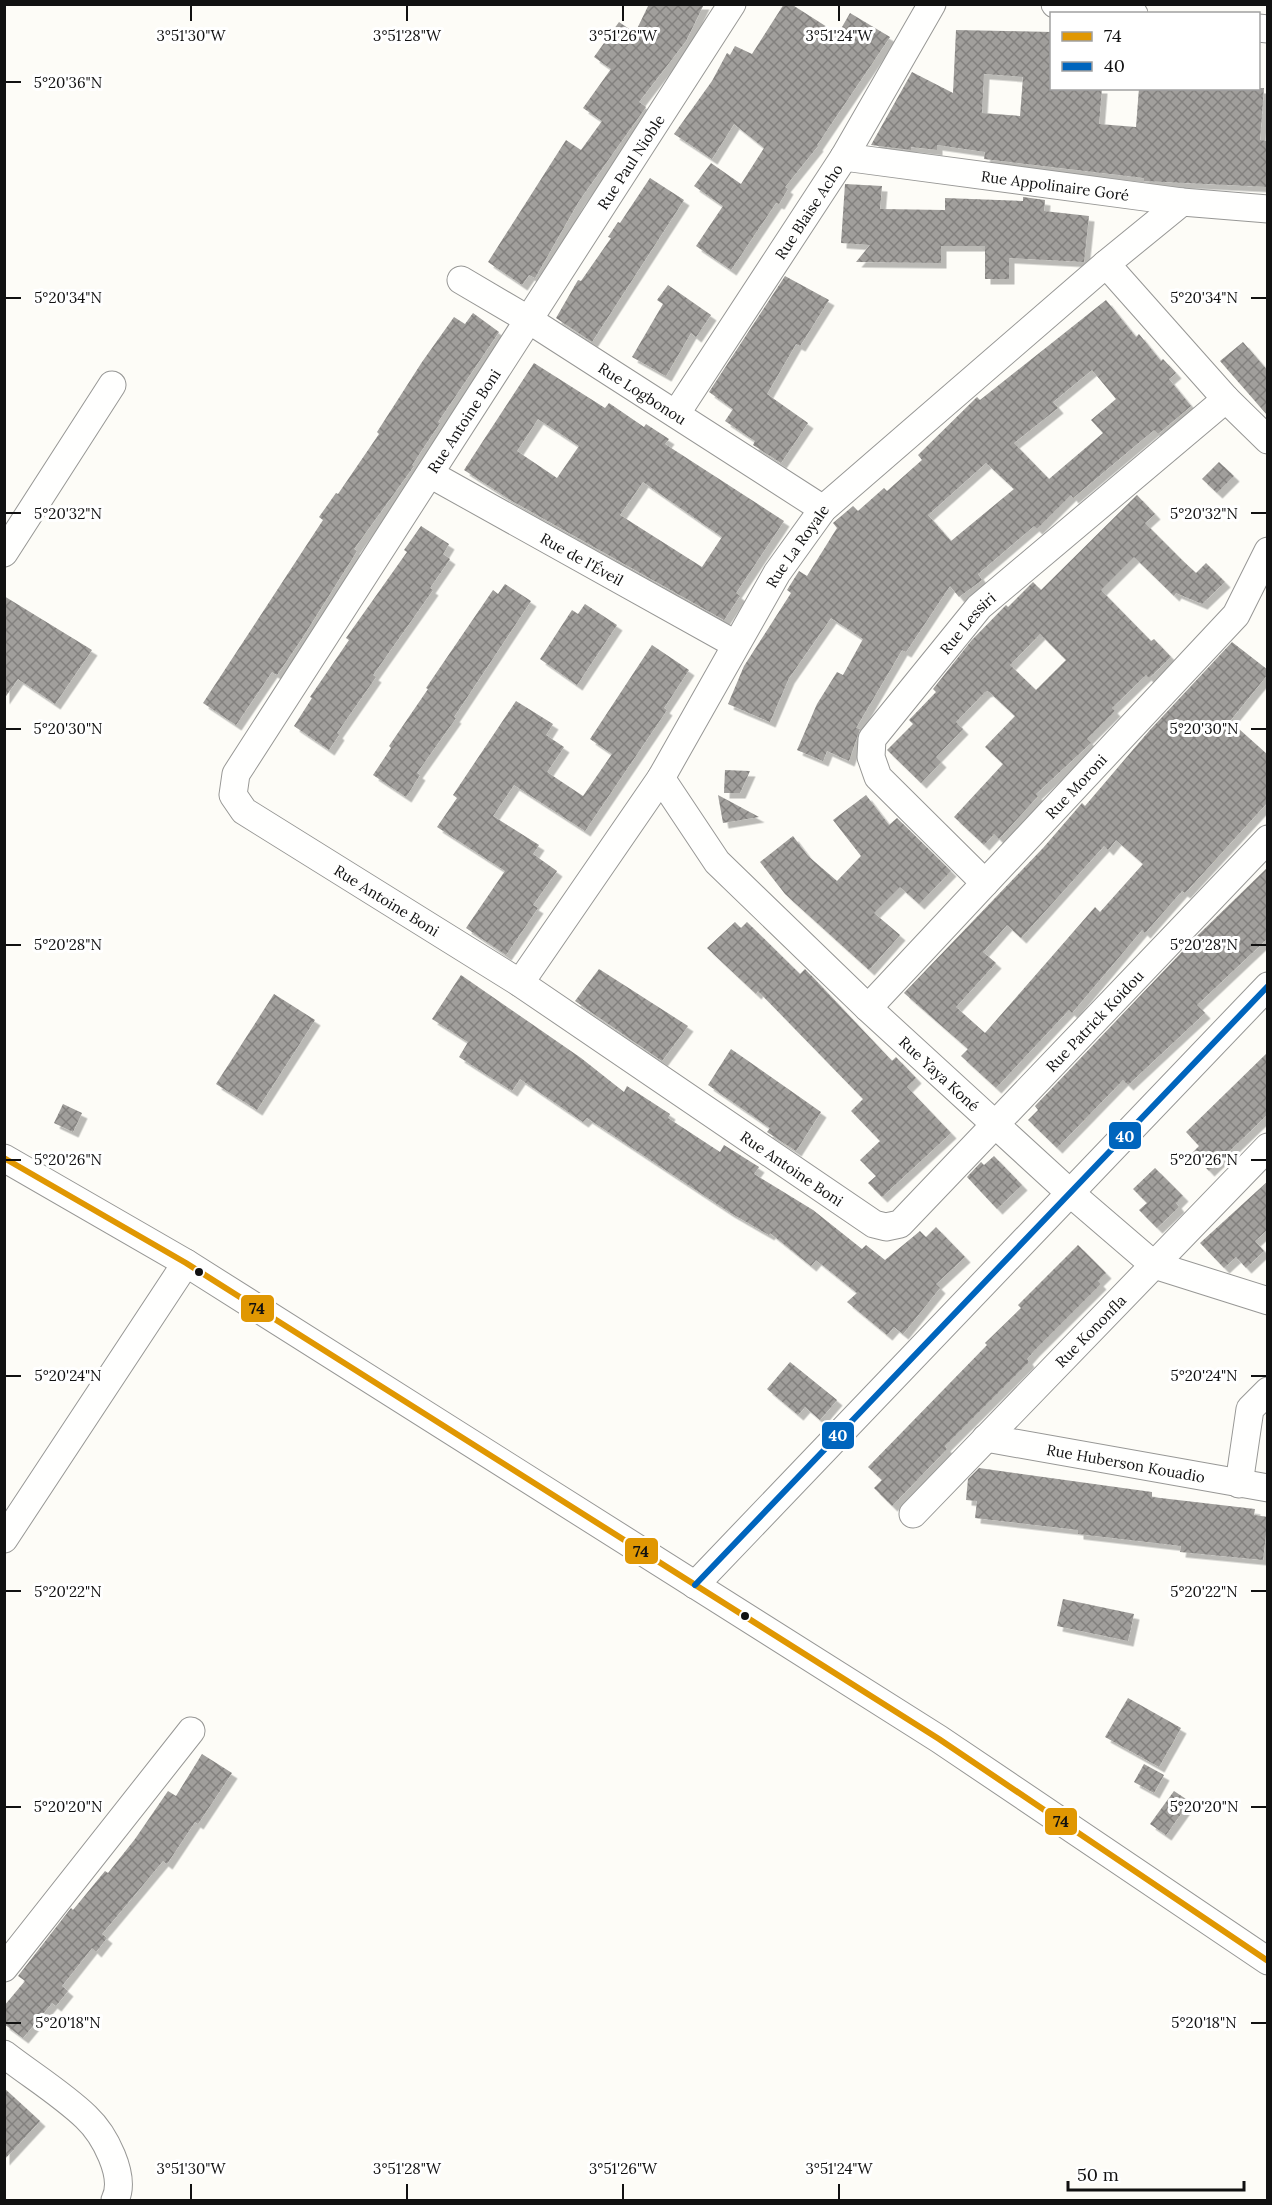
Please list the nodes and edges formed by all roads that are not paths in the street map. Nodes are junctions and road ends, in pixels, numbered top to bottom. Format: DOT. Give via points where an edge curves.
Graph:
graph roads {
  1 [pos="732,4"];
  2 [pos="932,4"];
  3 [pos="1055,4"];
  4 [pos="1118,12"];
  5 [pos="844,157"];
  6 [pos="1182,202"];
  7 [pos="1268,209"];
  8 [pos="1106,264"];
  9 [pos="461,280"];
  10 [pos="529,320"];
  11 [pos="112,385"];
  12 [pos="1226,399"];
  13 [pos="676,414"];
  14 [pos="1268,440"];
  15 [pos="430,474"];
  16 [pos="823,509"];
  17 [pos="1268,551"];
  18 [pos="4,553"];
  19 [pos="735,644"];
  20 [pos="661,778"];
  21 [pos="1268,839"];
  22 [pos="985,883"];
  23 [pos="520,984"];
  24 [pos="1268,986"];
  25 [pos="868,1008"];
  26 [pos="995,1123"];
  27 [pos="1268,1147"];
  28 [pos="4,1158"];
  29 [pos="1069,1192"];
  30 [pos="186,1263"];
  31 [pos="1154,1265"];
  32 [pos="1268,1301"];
  33 [pos="1268,1391"];
  34 [pos="986,1438"];
  35 [pos="1239,1484"];
  36 [pos="1268,1488"];
  37 [pos="913,1514"];
  38 [pos="4,1539"];
  39 [pos="695,1585"];
  40 [pos="190,1731"];
  41 [pos="1268,1961"];
  42 [pos="4,1968"];
  43 [pos="4,2054"];
  44 [pos="115,2200"];
  1 -- 10 [label="street, Rue Paul Nioble"];
  2 -- 5 [label="street, Rue Blaise Acho"];
  3 -- 4 [label="street"];
  5 -- 6 [label="street, Rue Appolinaire Goré"];
  5 -- 13 [label="street, Rue Blaise Acho"];
  6 -- 7 [label="street, Rue Appolinaire Goré"];
  6 -- 8 [label="street, Rue La Royale"];
  8 -- 12 [label="street"];
  8 -- 16 [label="street, Rue La Royale"];
  9 -- 10 [label="street, Rue Logbonou"];
  10 -- 13 [label="street, Rue Logbonou"];
  10 -- 15 [label="street, Rue Antoine Boni"];
  11 -- 18 [label="street"];
  12 -- 14 [label="street"];
  12 -- 22 [label="street, Rue Lessiri" via="979,607 872,739 871,757 878,777"];
  13 -- 16 [label="street, Rue Logbonou"];
  15 -- 19 [label="street, Rue de l'Éveil"];
  15 -- 23 [label="street, Rue Antoine Boni" via="236,774 232,795 244,811"];
  16 -- 19 [label="street, Rue La Royale" via="777,573"];
  17 -- 22 [label="street, Rue Moroni" via="1236,615"];
  19 -- 20 [label="street, Rue La Royale"];
  20 -- 23 [label="street, Rue La Royale"];
  20 -- 25 [label="street, Rue Yaya Koné" via="717,862"];
  21 -- 26 [label="street, Rue Patrick Koidou"];
  22 -- 25 [label="street, Rue Moroni"];
  23 -- 26 [label="street, Rue Antoine Boni" via="874,1224 900,1224"];
  24 -- 29 [label="street"];
  25 -- 26 [label="street, Rue Yaya Koné"];
  26 -- 29 [label="street, Rue Yaya Koné"];
  27 -- 31 [label="street, Rue Kononfla"];
  28 -- 30 [label="street"];
  29 -- 31 [label="street, Rue Yaya Koné"];
  29 -- 39 [label="street"];
  30 -- 38 [label="street"];
  30 -- 39 [label="street"];
  31 -- 32 [label="street, Rue Yaya Koné"];
  31 -- 34 [label="street, Rue Kononfla"];
  33 -- 35 [label="street" via="1250,1409"];
  34 -- 35 [label="street, Rue Huberson Kouadio"];
  34 -- 37 [label="street, Rue Kononfla"];
  35 -- 36 [label="street, Rue Huberson Kouadio"];
  39 -- 41 [label="street" via="939,1739"];
  40 -- 42 [label="street"];
  43 -- 44 [label="street" via="87,2118 109,2151 120,2178"];
}
